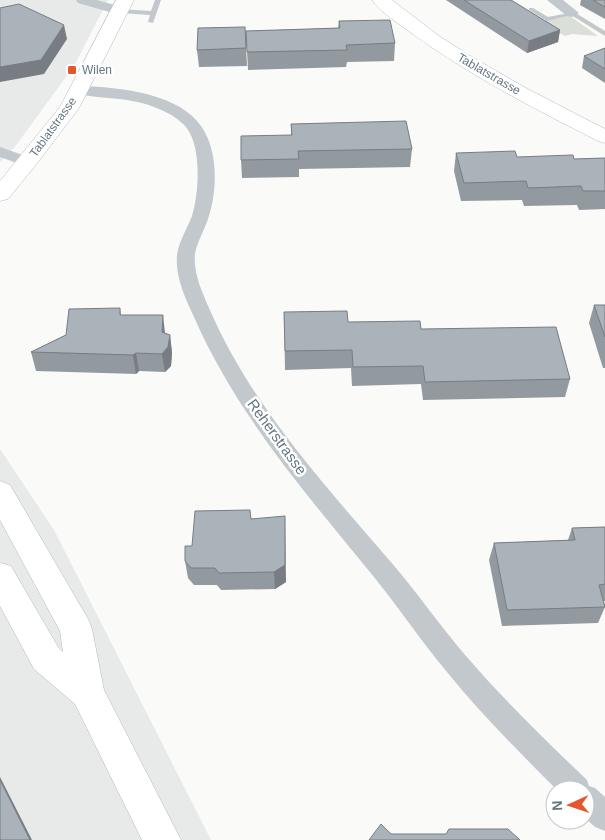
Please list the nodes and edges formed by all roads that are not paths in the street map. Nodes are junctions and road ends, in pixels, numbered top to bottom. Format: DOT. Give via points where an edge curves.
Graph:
graph roads {
  1 [pos="83,0"];
  2 [pos="158,0"];
  3 [pos="381,0"];
  4 [pos="554,0"];
  5 [pos="122,6"];
  6 [pos="531,9"];
  7 [pos="154,13"];
  8 [pos="572,13"];
  9 [pos="151,22"];
  10 [pos="605,34"];
  11 [pos="79,90"];
  12 [pos="605,137"];
  13 [pos="0,152"];
  14 [pos="28,162"];
  15 [pos="0,194"];
  16 [pos="0,493"];
  17 [pos="0,576"];
  18 [pos="88,693"];
  19 [pos="567,780"];
  20 [pos="595,808"];
  21 [pos="605,817"];
  22 [pos="162,840"];
  1 -- 5 [label="street"];
  2 -- 7 [label="lane"];
  3 -- 12 [label="street, Tablatstrasse" via="462,58"];
  4 -- 8 [label="street"];
  5 -- 7 [label="lane"];
  5 -- 11 [label="street, Tablatstrasse"];
  6 -- 8 [label="lane" via="547,19"];
  7 -- 9 [label="lane"];
  8 -- 10 [label="lane"];
  11 -- 14 [label="street, Tablatstrasse"];
  11 -- 19 [label="street, Reherstrasse" via="114,92 151,101 192,124 205,157 204,199 200,221 189,238 186,263 194,292 220,352 240,387 313,487 441,645"];
  13 -- 14 [label="street"];
  14 -- 15 [label="street, Tablatstrasse"];
  16 -- 18 [label="street" via="76,629"];
  17 -- 18 [label="street" via="46,658"];
  18 -- 22 [label="street"];
  20 -- 21 [label="street"];
}
